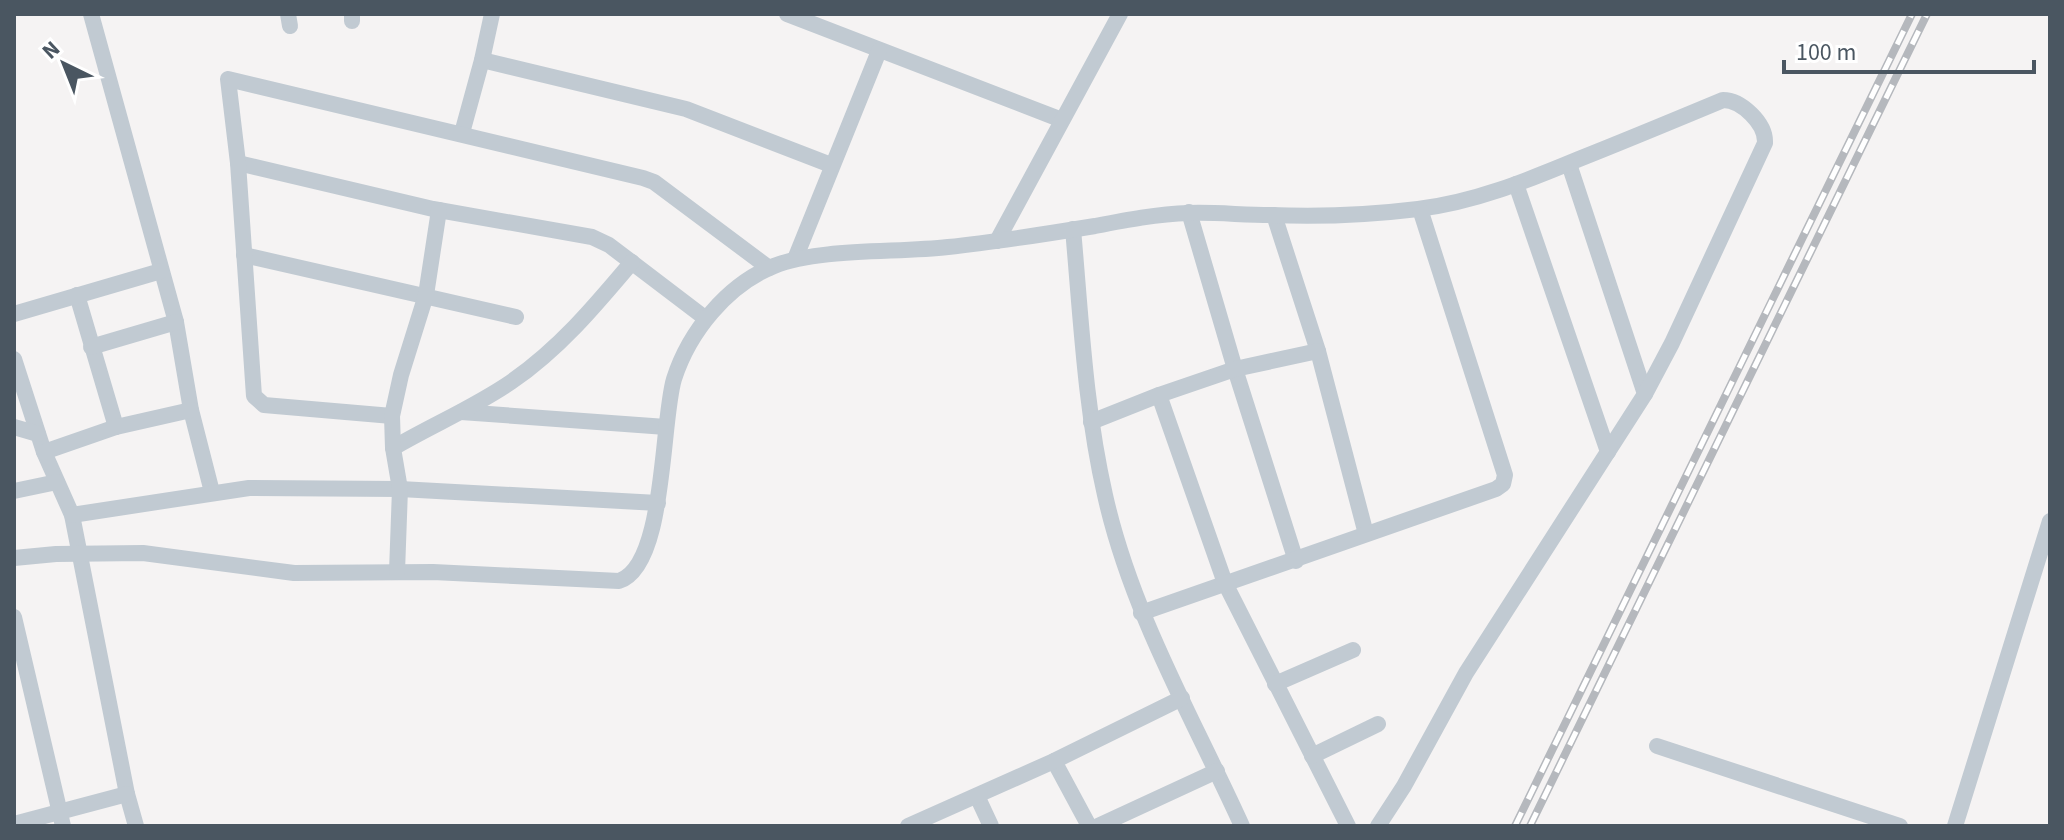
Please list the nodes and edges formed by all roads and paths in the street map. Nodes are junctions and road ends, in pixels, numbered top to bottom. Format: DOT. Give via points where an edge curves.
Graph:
graph roads {
  1 [pos="91,14"];
  2 [pos="492,14"];
  3 [pos="787,14"];
  4 [pos="1120,14"];
  5 [pos="879,51"];
  6 [pos="482,60"];
  7 [pos="1062,120"];
  8 [pos="462,133"];
  9 [pos="238,163"];
  10 [pos="1569,164"];
  11 [pos="831,165"];
  12 [pos="1516,184"];
  13 [pos="1420,209"];
  14 [pos="439,210"];
  15 [pos="1189,212"];
  16 [pos="1274,215"];
  17 [pos="1073,229"];
  18 [pos="997,241"];
  19 [pos="244,255"];
  20 [pos="795,259"];
  21 [pos="632,262"];
  22 [pos="769,268"];
  23 [pos="161,271"];
  24 [pos="77,295"];
  25 [pos="426,295"];
  26 [pos="14,314"];
  27 [pos="516,317"];
  28 [pos="705,318"];
  29 [pos="176,322"];
  30 [pos="91,347"];
  31 [pos="1318,351"];
  32 [pos="14,359"];
  33 [pos="1235,369"];
  34 [pos="1645,394"];
  35 [pos="1159,395"];
  36 [pos="191,410"];
  37 [pos="459,412"];
  38 [pos="392,416"];
  39 [pos="1091,422"];
  40 [pos="14,427"];
  41 [pos="116,427"];
  42 [pos="666,427"];
  43 [pos="38,434"];
  44 [pos="393,448"];
  45 [pos="44,452"];
  46 [pos="1608,452"];
  47 [pos="57,482"];
  48 [pos="400,489"];
  49 [pos="14,491"];
  50 [pos="212,492"];
  51 [pos="658,503"];
  52 [pos="72,515"];
  53 [pos="2050,521"];
  54 [pos="1366,534"];
  55 [pos="81,553"];
  56 [pos="14,558"];
  57 [pos="1296,561"];
  58 [pos="397,572"];
  59 [pos="1225,583"];
  60 [pos="1141,613"];
  61 [pos="14,617"];
  62 [pos="1353,650"];
  63 [pos="1275,684"];
  64 [pos="1182,698"];
  65 [pos="1378,724"];
  66 [pos="1657,746"];
  67 [pos="1312,756"];
  68 [pos="1054,761"];
  69 [pos="1217,771"];
  70 [pos="127,794"];
  71 [pos="977,796"];
  72 [pos="62,819"];
  73 [pos="14,824"];
  74 [pos="136,826"];
  75 [pos="908,826"];
  76 [pos="991,826"];
  77 [pos="1089,826"];
  78 [pos="1098,826"];
  79 [pos="1241,826"];
  80 [pos="1348,826"];
  81 [pos="1378,826"];
  82 [pos="1900,826"];
  83 [pos="1955,826"];
  1 -- 23 [label="street"];
  2 -- 6 [label="street"];
  3 -- 5 [label="street"];
  4 -- 7 [label="street"];
  5 -- 7 [label="street"];
  5 -- 11 [label="street"];
  6 -- 8 [label="street"];
  6 -- 11 [label="street" via="686,109"];
  7 -- 18 [label="street"];
  8 -- 9 [label="street" via="228,79"];
  8 -- 22 [label="street" via="654,182"];
  9 -- 14 [label="street"];
  9 -- 19 [label="street"];
  10 -- 12 [label="street"];
  10 -- 34 [label="street"];
  10 -- 34 [label="street" via="1727,100 1764,131 1763,149"];
  11 -- 20 [label="street"];
  12 -- 13 [label="street"];
  12 -- 46 [label="street"];
  13 -- 16 [label="street"];
  13 -- 54 [label="street" via="1505,479 1496,489"];
  14 -- 21 [label="street" via="592,237"];
  14 -- 25 [label="street"];
  15 -- 16 [label="street"];
  15 -- 17 [label="street"];
  15 -- 33 [label="street"];
  16 -- 31 [label="street"];
  17 -- 18 [label="street"];
  17 -- 39 [label="street"];
  18 -- 20 [label="street"];
  19 -- 25 [label="street"];
  19 -- 38 [label="street" via="258,402"];
  20 -- 22 [label="street"];
  21 -- 28 [label="street"];
  21 -- 37 [label="street" via="566,338 512,381"];
  22 -- 28 [label="street"];
  23 -- 24 [label="street"];
  23 -- 29 [label="street"];
  24 -- 26 [label="street"];
  24 -- 30 [label="street"];
  25 -- 27 [label="street"];
  25 -- 38 [label="street"];
  28 -- 42 [label="street" via="675,378"];
  29 -- 30 [label="street"];
  29 -- 36 [label="street"];
  30 -- 41 [label="street"];
  31 -- 33 [label="street"];
  31 -- 54 [label="street"];
  32 -- 43 [label="street"];
  33 -- 35 [label="street"];
  33 -- 57 [label="street"];
  34 -- 46 [label="street"];
  35 -- 39 [label="street"];
  35 -- 59 [label="street"];
  36 -- 41 [label="street"];
  36 -- 50 [label="street"];
  37 -- 42 [label="street"];
  37 -- 44 [label="street"];
  38 -- 44 [label="street"];
  39 -- 60 [label="street" via="1105,497"];
  40 -- 43 [label="street"];
  41 -- 45 [label="street"];
  42 -- 51 [label="street"];
  43 -- 45 [label="street"];
  44 -- 48 [label="street"];
  45 -- 47 [label="street"];
  46 -- 81 [label="street" via="1466,673"];
  47 -- 49 [label="street"];
  47 -- 52 [label="street"];
  48 -- 50 [label="street"];
  48 -- 51 [label="street"];
  48 -- 58 [label="street"];
  50 -- 52 [label="street"];
  51 -- 58 [label="street" via="636,569 619,581"];
  52 -- 55 [label="street"];
  53 -- 83 [label="street"];
  54 -- 57 [label="street"];
  55 -- 56 [label="street"];
  55 -- 58 [label="street" via="143,553 294,573"];
  55 -- 70 [label="street"];
  57 -- 59 [label="street"];
  59 -- 60 [label="street"];
  59 -- 63 [label="street"];
  60 -- 64 [label="street"];
  61 -- 72 [label="street"];
  62 -- 63 [label="street"];
  63 -- 67 [label="street"];
  64 -- 68 [label="street"];
  64 -- 69 [label="street"];
  65 -- 67 [label="street"];
  66 -- 82 [label="street"];
  67 -- 80 [label="street"];
  68 -- 71 [label="street"];
  68 -- 77 [label="street"];
  69 -- 78 [label="street"];
  69 -- 79 [label="street"];
  70 -- 72 [label="street"];
  70 -- 74 [label="street"];
  71 -- 75 [label="street"];
  71 -- 76 [label="street"];
  72 -- 73 [label="street"];
}
